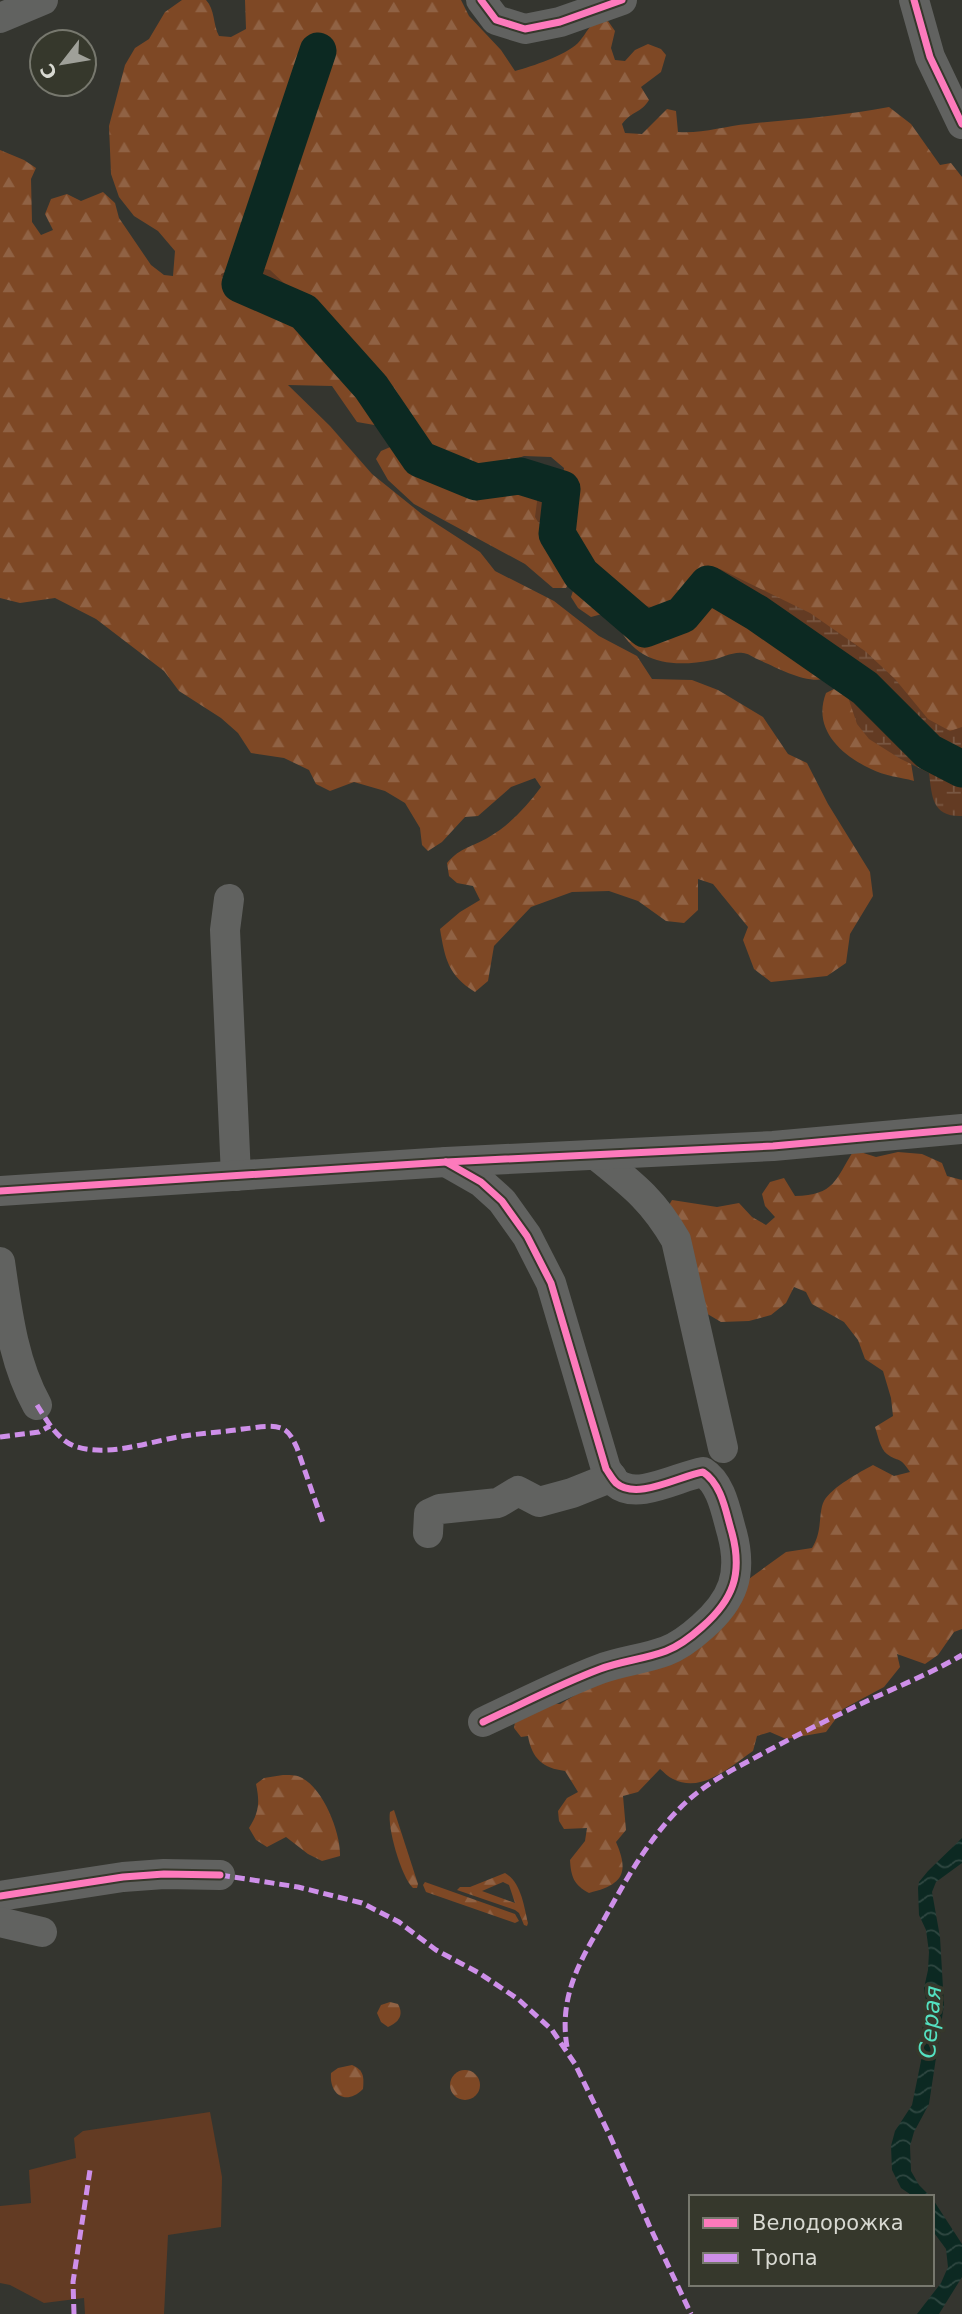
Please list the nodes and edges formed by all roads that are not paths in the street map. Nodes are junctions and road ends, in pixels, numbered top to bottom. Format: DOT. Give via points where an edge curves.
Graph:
graph roads {
  1 [pos="43,0"];
  2 [pos="481,0"];
  3 [pos="622,0"];
  4 [pos="914,0"];
  5 [pos="0,18"];
  6 [pos="962,124"];
  7 [pos="229,899"];
  8 [pos="962,1129"];
  9 [pos="597,1156"];
  10 [pos="446,1162"];
  11 [pos="236,1176"];
  12 [pos="0,1191"];
  13 [pos="0,1262"];
  14 [pos="5,1322"];
  15 [pos="37,1405"];
  16 [pos="723,1448"];
  17 [pos="612,1477"];
  18 [pos="428,1533"];
  19 [pos="483,1722"];
  20 [pos="220,1875"];
  21 [pos="0,1896"];
  22 [pos="0,1922"];
  23 [pos="42,1932"];
  1 -- 5 [label="street"];
  2 -- 3 [label="street" via="496,20 525,29"];
  4 -- 6 [label="street" via="930,57"];
  7 -- 11 [label="street" via="225,930"];
  8 -- 9 [label="street"];
  9 -- 10 [label="street"];
  9 -- 16 [label="street" via="645,1195 676,1240"];
  10 -- 11 [label="street"];
  10 -- 17 [label="street" via="481,1182 502,1201 527,1236 551,1283"];
  11 -- 12 [label="street"];
  13 -- 14 [label="street"];
  14 -- 15 [label="street"];
  17 -- 18 [label="street" via="539,1502 518,1491 498,1503 440,1509 429,1514"];
  17 -- 19 [label="street" via="632,1489 652,1488 703,1472 711,1477 736,1546 734,1586 720,1611 668,1650 600,1669"];
  20 -- 21 [label="street" via="123,1877"];
  22 -- 23 [label="street"];
}
